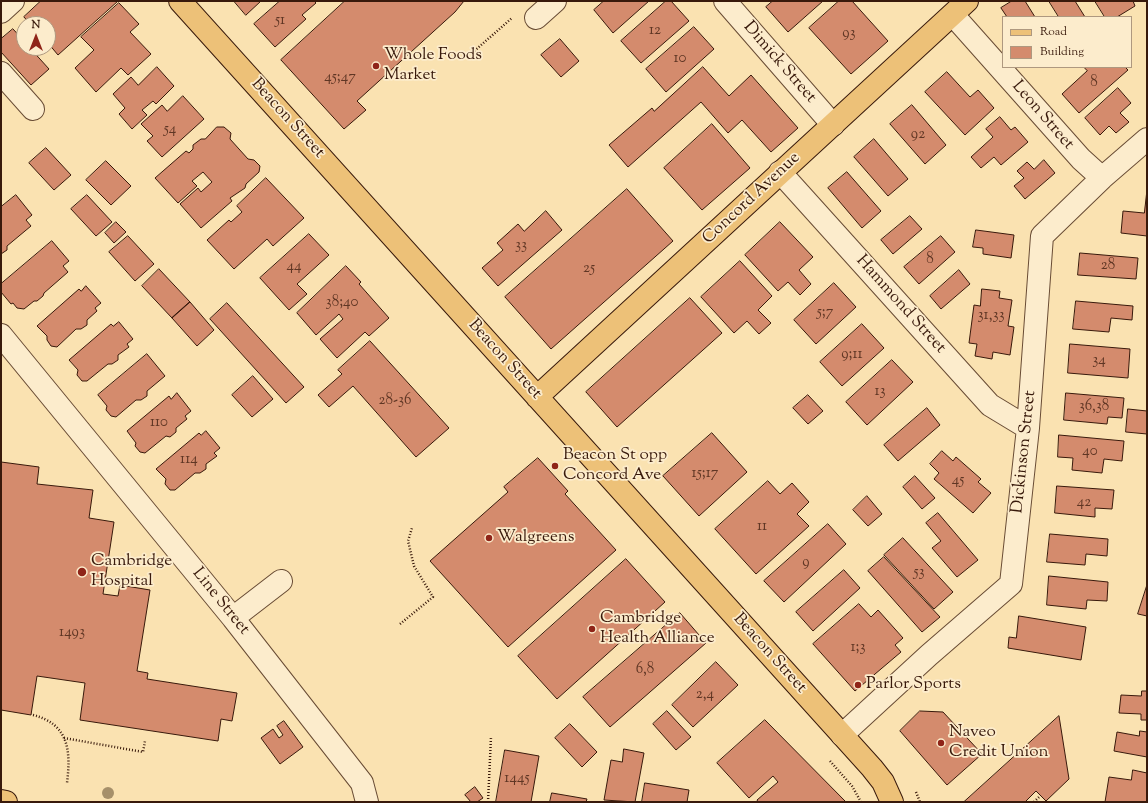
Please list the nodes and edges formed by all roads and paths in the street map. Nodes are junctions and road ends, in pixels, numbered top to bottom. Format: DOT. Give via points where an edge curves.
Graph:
graph roads {
  1 [pos="13,1"];
  2 [pos="180,1"];
  3 [pos="555,1"];
  4 [pos="725,1"];
  5 [pos="960,8"];
  6 [pos="1,12"];
  7 [pos="536,18"];
  8 [pos="472,53"];
  9 [pos="1002,60"];
  10 [pos="1008,68"];
  11 [pos="1,73"];
  12 [pos="33,109"];
  13 [pos="833,125"];
  14 [pos="1147,139"];
  15 [pos="780,172"];
  16 [pos="1102,178"];
  17 [pos="1,335"];
  18 [pos="538,397"];
  19 [pos="1028,428"];
  20 [pos="412,528"];
  21 [pos="281,581"];
  22 [pos="233,618"];
  23 [pos="400,624"];
  24 [pos="33,715"];
  25 [pos="842,735"];
  26 [pos="491,737"];
  27 [pos="64,738"];
  28 [pos="145,741"];
  29 [pos="67,783"];
  30 [pos="1040,796"];
  31 [pos="1,801"];
  32 [pos="6,802"];
  33 [pos="367,802"];
  34 [pos="488,802"];
  35 [pos="892,802"];
  36 [pos="1034,802"];
  1 -- 6 [label="street"];
  2 -- 18 [label="main road, Beacon Street"];
  3 -- 7 [label="street"];
  4 -- 13 [label="street, Dimick Street"];
  5 -- 9 [label="street, Leon Street"];
  5 -- 13 [label="main road, Concord Avenue"];
  7 -- 8 [label="path" via="525,7"];
  10 -- 16 [label="street, Leon Street" via="1081,159"];
  11 -- 12 [label="street"];
  13 -- 15 [label="main road, Concord Avenue"];
  14 -- 16 [label="street, Dickinson Street"];
  15 -- 18 [label="main road, Concord Avenue"];
  15 -- 19 [label="street, Hammond Street" via="990,404"];
  16 -- 19 [label="street, Dickinson Street" via="1042,236"];
  17 -- 22 [label="street, Line Street"];
  18 -- 25 [label="main road, Beacon Street"];
  19 -- 25 [label="street, Dickinson Street" via="1012,584 929,655"];
  20 -- 23 [label="path" via="408,540 414,566 433,597"];
  21 -- 22 [label="street"];
  22 -- 33 [label="street, Line Street" via="362,783"];
  24 -- 27 [label="path" via="46,718"];
  25 -- 35 [label="main road, Beacon Street" via="877,774"];
  26 -- 34 [label="path"];
  27 -- 28 [label="path" via="143,752"];
  27 -- 29 [label="path" via="70,759"];
  30 -- 36 [label="path"];
  31 -- 32 [label="main road"];
}
